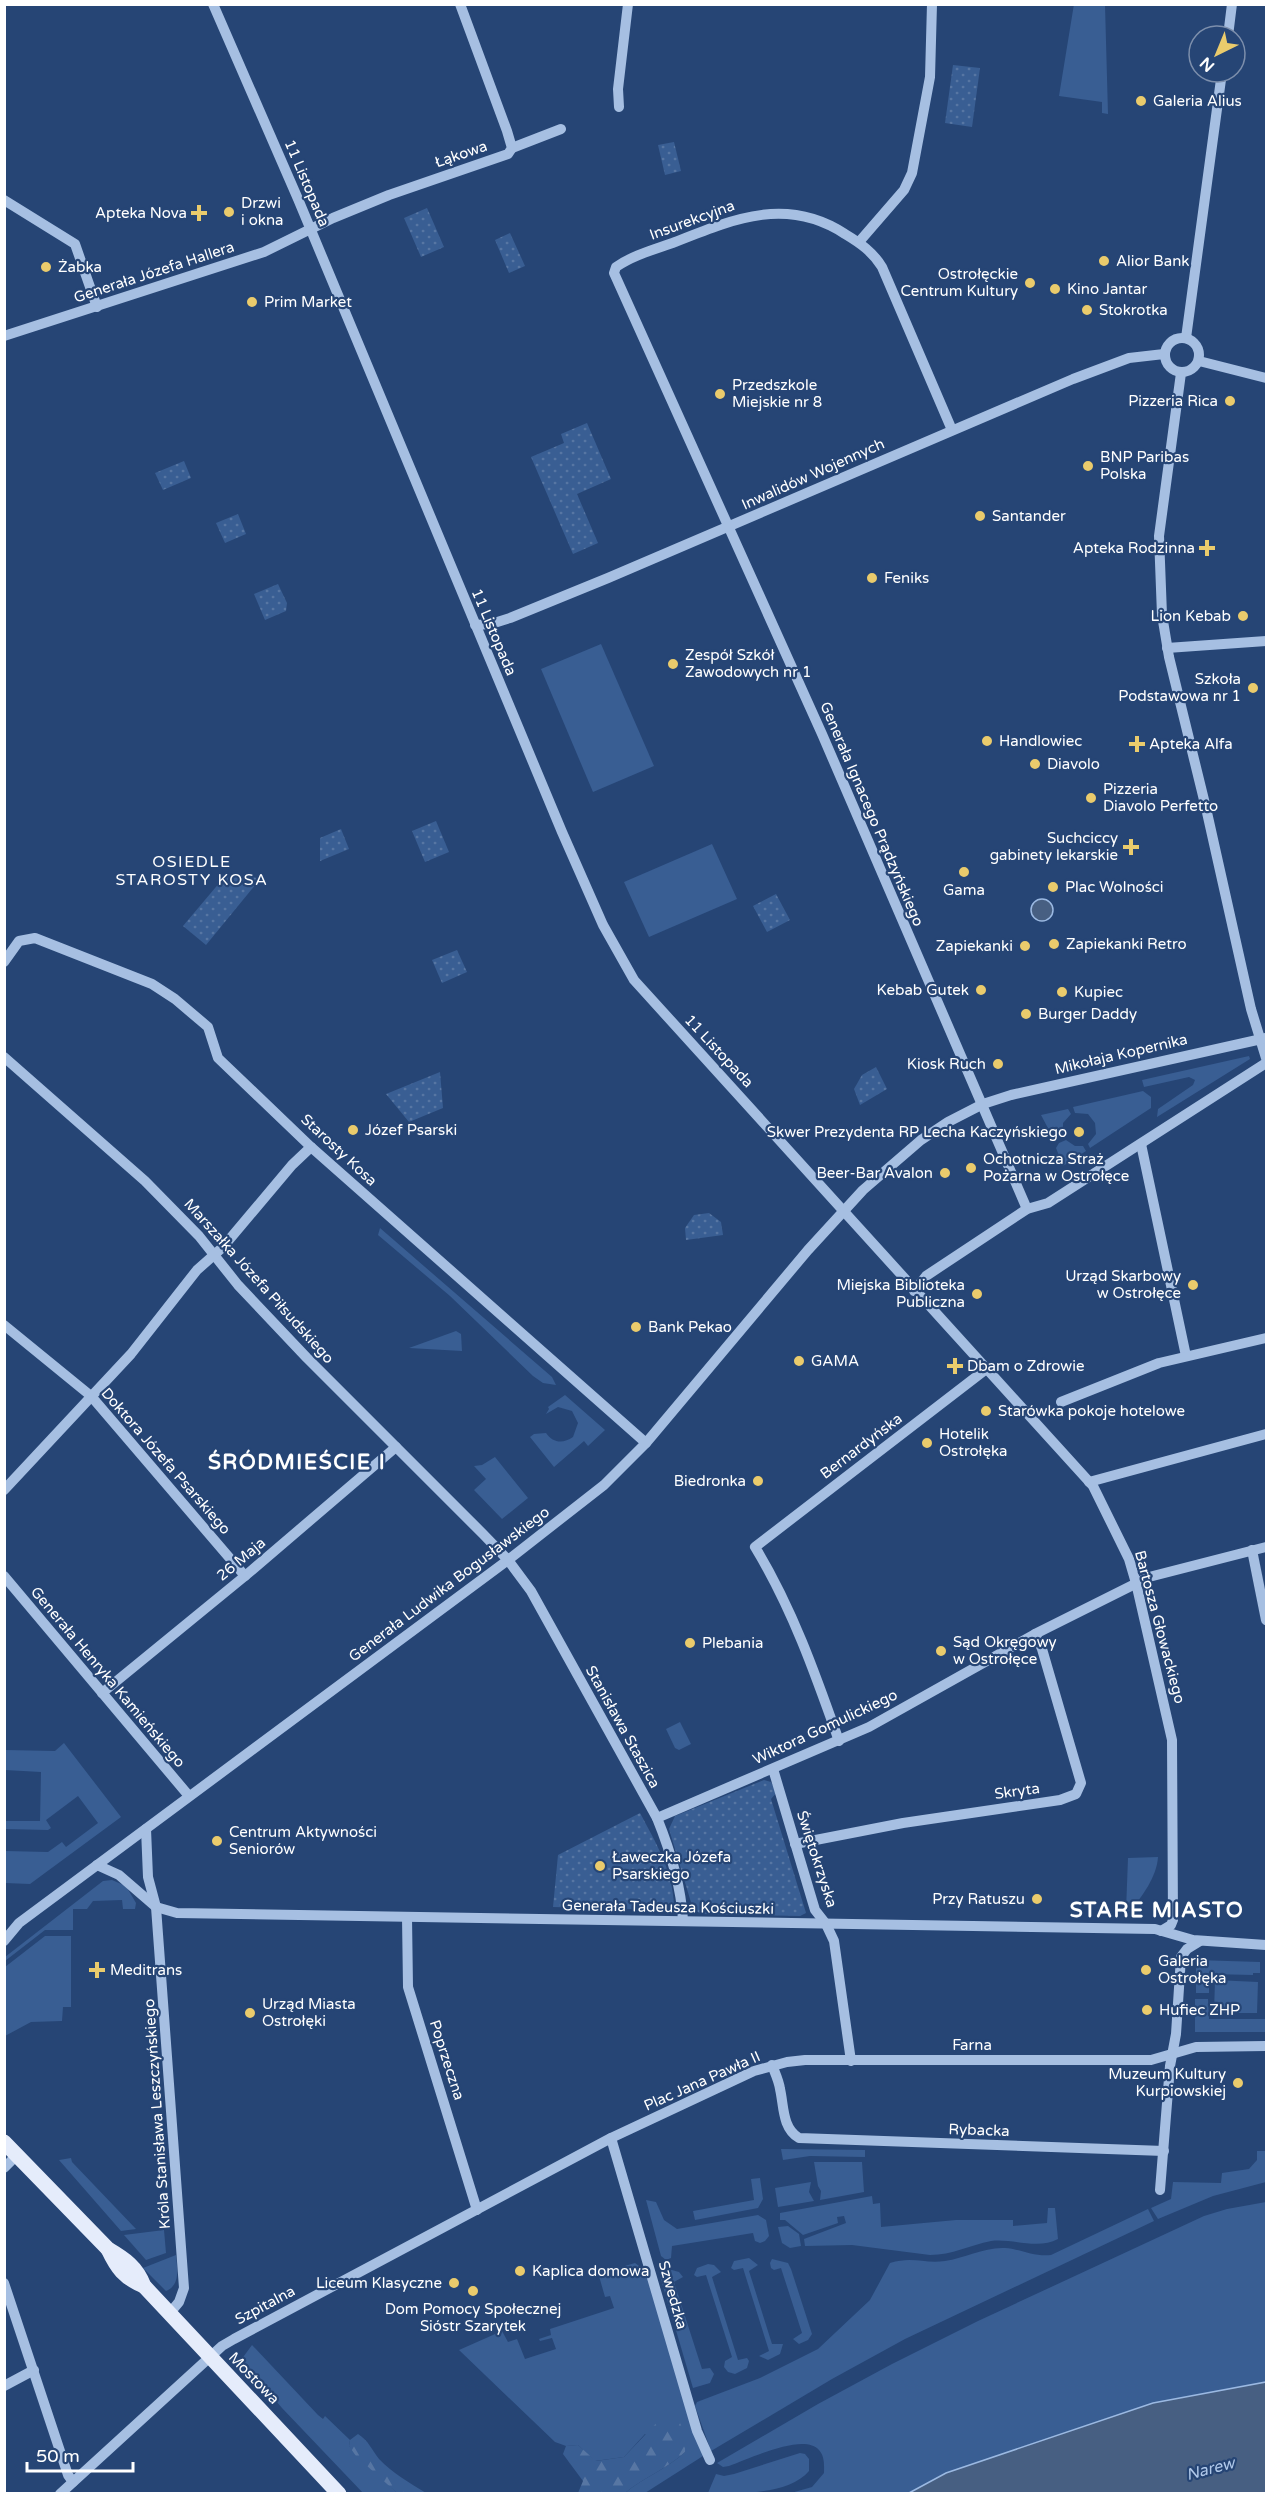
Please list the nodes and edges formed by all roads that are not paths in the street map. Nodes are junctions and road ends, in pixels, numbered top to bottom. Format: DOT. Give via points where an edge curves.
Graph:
graph roads {
  1 [pos="213,4"];
  2 [pos="460,4"];
  3 [pos="628,4"];
  4 [pos="932,4"];
  5 [pos="1232,4"];
  6 [pos="1230,24"];
  7 [pos="1220,84"];
  8 [pos="619,106"];
  9 [pos="561,129"];
  10 [pos="512,148"];
  11 [pos="4,200"];
  12 [pos="310,230"];
  13 [pos="859,242"];
  14 [pos="614,273"];
  15 [pos="97,307"];
  16 [pos="4,336"];
  17 [pos="1186,338"];
  18 [pos="1164,354"];
  19 [pos="1199,361"];
  20 [pos="1181,373"];
  21 [pos="1266,378"];
  22 [pos="952,430"];
  23 [pos="728,528"];
  24 [pos="475,625"];
  25 [pos="1266,641"];
  26 [pos="1167,648"];
  27 [pos="4,962"];
  28 [pos="1264,1038"];
  29 [pos="4,1057"];
  30 [pos="1266,1058"];
  31 [pos="1266,1064"];
  32 [pos="983,1104"];
  33 [pos="1141,1144"];
  34 [pos="311,1147"];
  35 [pos="1027,1209"];
  36 [pos="844,1211"];
  37 [pos="214,1255"];
  38 [pos="914,1291"];
  39 [pos="4,1325"];
  40 [pos="1266,1338"];
  41 [pos="1186,1356"];
  42 [pos="985,1370"];
  43 [pos="91,1396"];
  44 [pos="1061,1402"];
  45 [pos="1266,1434"];
  46 [pos="646,1443"];
  47 [pos="396,1447"];
  48 [pos="1089,1482"];
  49 [pos="4,1490"];
  50 [pos="1266,1546"];
  51 [pos="1252,1550"];
  52 [pos="508,1560"];
  53 [pos="4,1576"];
  54 [pos="245,1576"];
  55 [pos="1136,1583"];
  56 [pos="1266,1620"];
  57 [pos="1035,1634"];
  58 [pos="102,1693"];
  59 [pos="838,1741"];
  60 [pos="773,1769"];
  61 [pos="189,1797"];
  62 [pos="657,1818"];
  63 [pos="146,1829"];
  64 [pos="795,1844"];
  65 [pos="97,1865"];
  66 [pos="156,1907"];
  67 [pos="407,1917"];
  68 [pos="683,1920"];
  69 [pos="19,1923"];
  70 [pos="826,1924"];
  71 [pos="4,1928"];
  72 [pos="1161,1931"];
  73 [pos="4,1941"];
  74 [pos="1200,1941"];
  75 [pos="1266,1945"];
  76 [pos="1266,2046"];
  77 [pos="1172,2055"];
  78 [pos="851,2061"];
  79 [pos="772,2065"];
  80 [pos="794,2135"];
  81 [pos="611,2138"];
  82 [pos="4,2142"];
  83 [pos="1164,2151"];
  84 [pos="17,2155"];
  85 [pos="4,2168"];
  86 [pos="1160,2190"];
  87 [pos="477,2210"];
  88 [pos="4,2283"];
  89 [pos="169,2314"];
  90 [pos="210,2359"];
  91 [pos="34,2370"];
  92 [pos="4,2386"];
  93 [pos="710,2460"];
  94 [pos="72,2482"];
  95 [pos="60,2493"];
  96 [pos="339,2493"];
  1 -- 12 [label="street, 11 Listopada"];
  2 -- 10 [label="street"];
  3 -- 8 [label="street"];
  4 -- 13 [label="street" via="930,77 912,173 904,190"];
  5 -- 6 [label="street"];
  7 -- 17 [label="street"];
  9 -- 10 [label="street, Łąkowa"];
  10 -- 12 [label="street, Łąkowa" via="508,154 389,195"];
  11 -- 15 [label="street" via="75,244"];
  12 -- 15 [label="street, Generała Józefa Hallera" via="264,252"];
  12 -- 24 [label="street, 11 Listopada"];
  13 -- 14 [label="street, Insurekcyjna" via="816,220 791,214 758,215 725,222 629,260 616,267"];
  13 -- 22 [label="street, Insurekcyjna" via="882,267"];
  14 -- 23 [label="street, Generała Ignacego Prądzyńskiego"];
  15 -- 16 [label="street, Generała Józefa Hallera"];
  17 -- 18 [label="street" via="1171,342"];
  17 -- 19 [label="street" via="1197,346"];
  18 -- 20 [label="street" via="1167,365"];
  18 -- 22 [label="street, Inwalidów Wojennych" via="1129,358"];
  19 -- 20 [label="street" via="1192,370"];
  19 -- 21 [label="street"];
  20 -- 26 [label="street" via="1159,536"];
  22 -- 23 [label="street, Inwalidów Wojennych"];
  23 -- 24 [label="street, Inwalidów Wojennych" via="510,618"];
  23 -- 32 [label="street, Generała Ignacego Prądzyńskiego"];
  24 -- 36 [label="street, 11 Listopada" via="567,843 623,963 654,1003"];
  25 -- 26 [label="street"];
  26 -- 28 [label="street" via="1251,1009"];
  27 -- 34 [label="street, Starosty Kosa" via="19,941 35,938 160,988 208,1027 218,1059"];
  28 -- 30 [label="street"];
  28 -- 32 [label="street, Mikołaja Kopernika"];
  29 -- 37 [label="street, Marszałka Józefa Piłsudskiego" via="145,1181"];
  31 -- 33 [label="street"];
  32 -- 35 [label="street"];
  32 -- 36 [label="street, Mikołaja Kopernika" via="921,1140"];
  33 -- 35 [label="street" via="1042,1206"];
  33 -- 41 [label="street"];
  34 -- 37 [label="street"];
  34 -- 46 [label="street, Starosty Kosa"];
  35 -- 38 [label="street" via="927,1276"];
  36 -- 38 [label="street, Bartosza Głowackiego"];
  36 -- 46 [label="street, Generała Ludwika Bogusławskiego"];
  37 -- 43 [label="street"];
  37 -- 47 [label="street, Marszałka Józefa Piłsudskiego" via="299,1350"];
  38 -- 42 [label="street, Bartosza Głowackiego"];
  39 -- 43 [label="street, Doktora Józefa Psarskiego"];
  40 -- 41 [label="street"];
  41 -- 44 [label="street" via="1131,1373"];
  42 -- 48 [label="street, Bartosza Głowackiego"];
  42 -- 59 [label="street, Bernardyńska" via="755,1547 798,1629"];
  43 -- 49 [label="street"];
  43 -- 54 [label="street, Doktora Józefa Psarskiego"];
  45 -- 48 [label="street"];
  46 -- 52 [label="street, Generała Ludwika Bogusławskiego" via="604,1485"];
  47 -- 52 [label="street, Marszałka Józefa Piłsudskiego"];
  47 -- 54 [label="street, 26 Maja"];
  48 -- 55 [label="street, Bartosza Głowackiego" via="1116,1529"];
  50 -- 51 [label="street, Wiktora Gomulickiego"];
  51 -- 55 [label="street, Wiktora Gomulickiego" via="1149,1576"];
  51 -- 56 [label="street"];
  52 -- 61 [label="street, Generała Ludwika Bogusławskiego"];
  52 -- 62 [label="street, Stanisława Staszica" via="531,1591"];
  53 -- 58 [label="street, Generała Henryka Kamieńskiego"];
  54 -- 58 [label="street, 26 Maja"];
  55 -- 57 [label="street, Wiktora Gomulickiego"];
  55 -- 72 [label="street, Bartosza Głowackiego" via="1173,1750 1173,1920"];
  57 -- 59 [label="street, Wiktora Gomulickiego"];
  57 -- 64 [label="street, Skryta" via="1080,1784 1076,1794 1060,1800 903,1823"];
  58 -- 61 [label="street, Generała Henryka Kamieńskiego"];
  59 -- 60 [label="street, Wiktora Gomulickiego"];
  60 -- 62 [label="street, Wiktora Gomulickiego"];
  60 -- 64 [label="street, Świętokrzyska"];
  61 -- 63 [label="street, Generała Ludwika Bogusławskiego"];
  62 -- 68 [label="street, Stanisława Staszica" via="682,1902"];
  63 -- 65 [label="street, Generała Ludwika Bogusławskiego"];
  63 -- 66 [label="street, Króla Stanisława Leszczyńskiego" via="148,1877"];
  64 -- 70 [label="street, Świętokrzyska" via="815,1910"];
  65 -- 66 [label="street" via="119,1875"];
  65 -- 69 [label="street, Generała Ludwika Bogusławskiego"];
  66 -- 67 [label="street, Generała Tadeusza Kościuszki" via="177,1914"];
  66 -- 89 [label="street, Króla Stanisława Leszczyńskiego" via="184,2288"];
  67 -- 68 [label="street, Generała Tadeusza Kościuszki"];
  67 -- 87 [label="street, Poprzeczna" via="408,1987"];
  68 -- 70 [label="street, Generała Tadeusza Kościuszki"];
  69 -- 71 [label="street, Generała Ludwika Bogusławskiego"];
  69 -- 73 [label="street, Generała Ludwika Bogusławskiego"];
  70 -- 72 [label="street, Generała Tadeusza Kościuszki"];
  70 -- 78 [label="street, Świętokrzyska" via="834,1941"];
  72 -- 74 [label="street, Generała Tadeusza Kościuszki"];
  74 -- 75 [label="street, Generała Tadeusza Kościuszki"];
  74 -- 77 [label="street" via="1181,1957"];
  76 -- 77 [label="street, Farna" via="1196,2047"];
  77 -- 78 [label="street, Farna" via="1151,2060"];
  77 -- 83 [label="street"];
  78 -- 79 [label="street, Farna" via="805,2060"];
  79 -- 80 [label="street, Plac Jana Pawła II" via="787,2123"];
  79 -- 81 [label="street, Plac Jana Pawła II"];
  80 -- 83 [label="street, Rybacka" via="806,2139"];
  81 -- 87 [label="street, Szpitalna"];
  81 -- 93 [label="street, Szwedzka" via="697,2431"];
  82 -- 84 [label="main road, Mostowa"];
  83 -- 86 [label="street"];
  84 -- 85 [label="street"];
  84 -- 89 [label="main road, Mostowa" via="108,2249 117,2268 129,2280 144,2286"];
  87 -- 90 [label="street, Szpitalna" via="234,2339"];
  88 -- 91 [label="street"];
  89 -- 90 [label="main road, Mostowa"];
  90 -- 94 [label="street, Szpitalna"];
  90 -- 96 [label="main road, Mostowa"];
  91 -- 92 [label="street"];
  91 -- 94 [label="street"];
  94 -- 95 [label="street, Szpitalna"];
}
